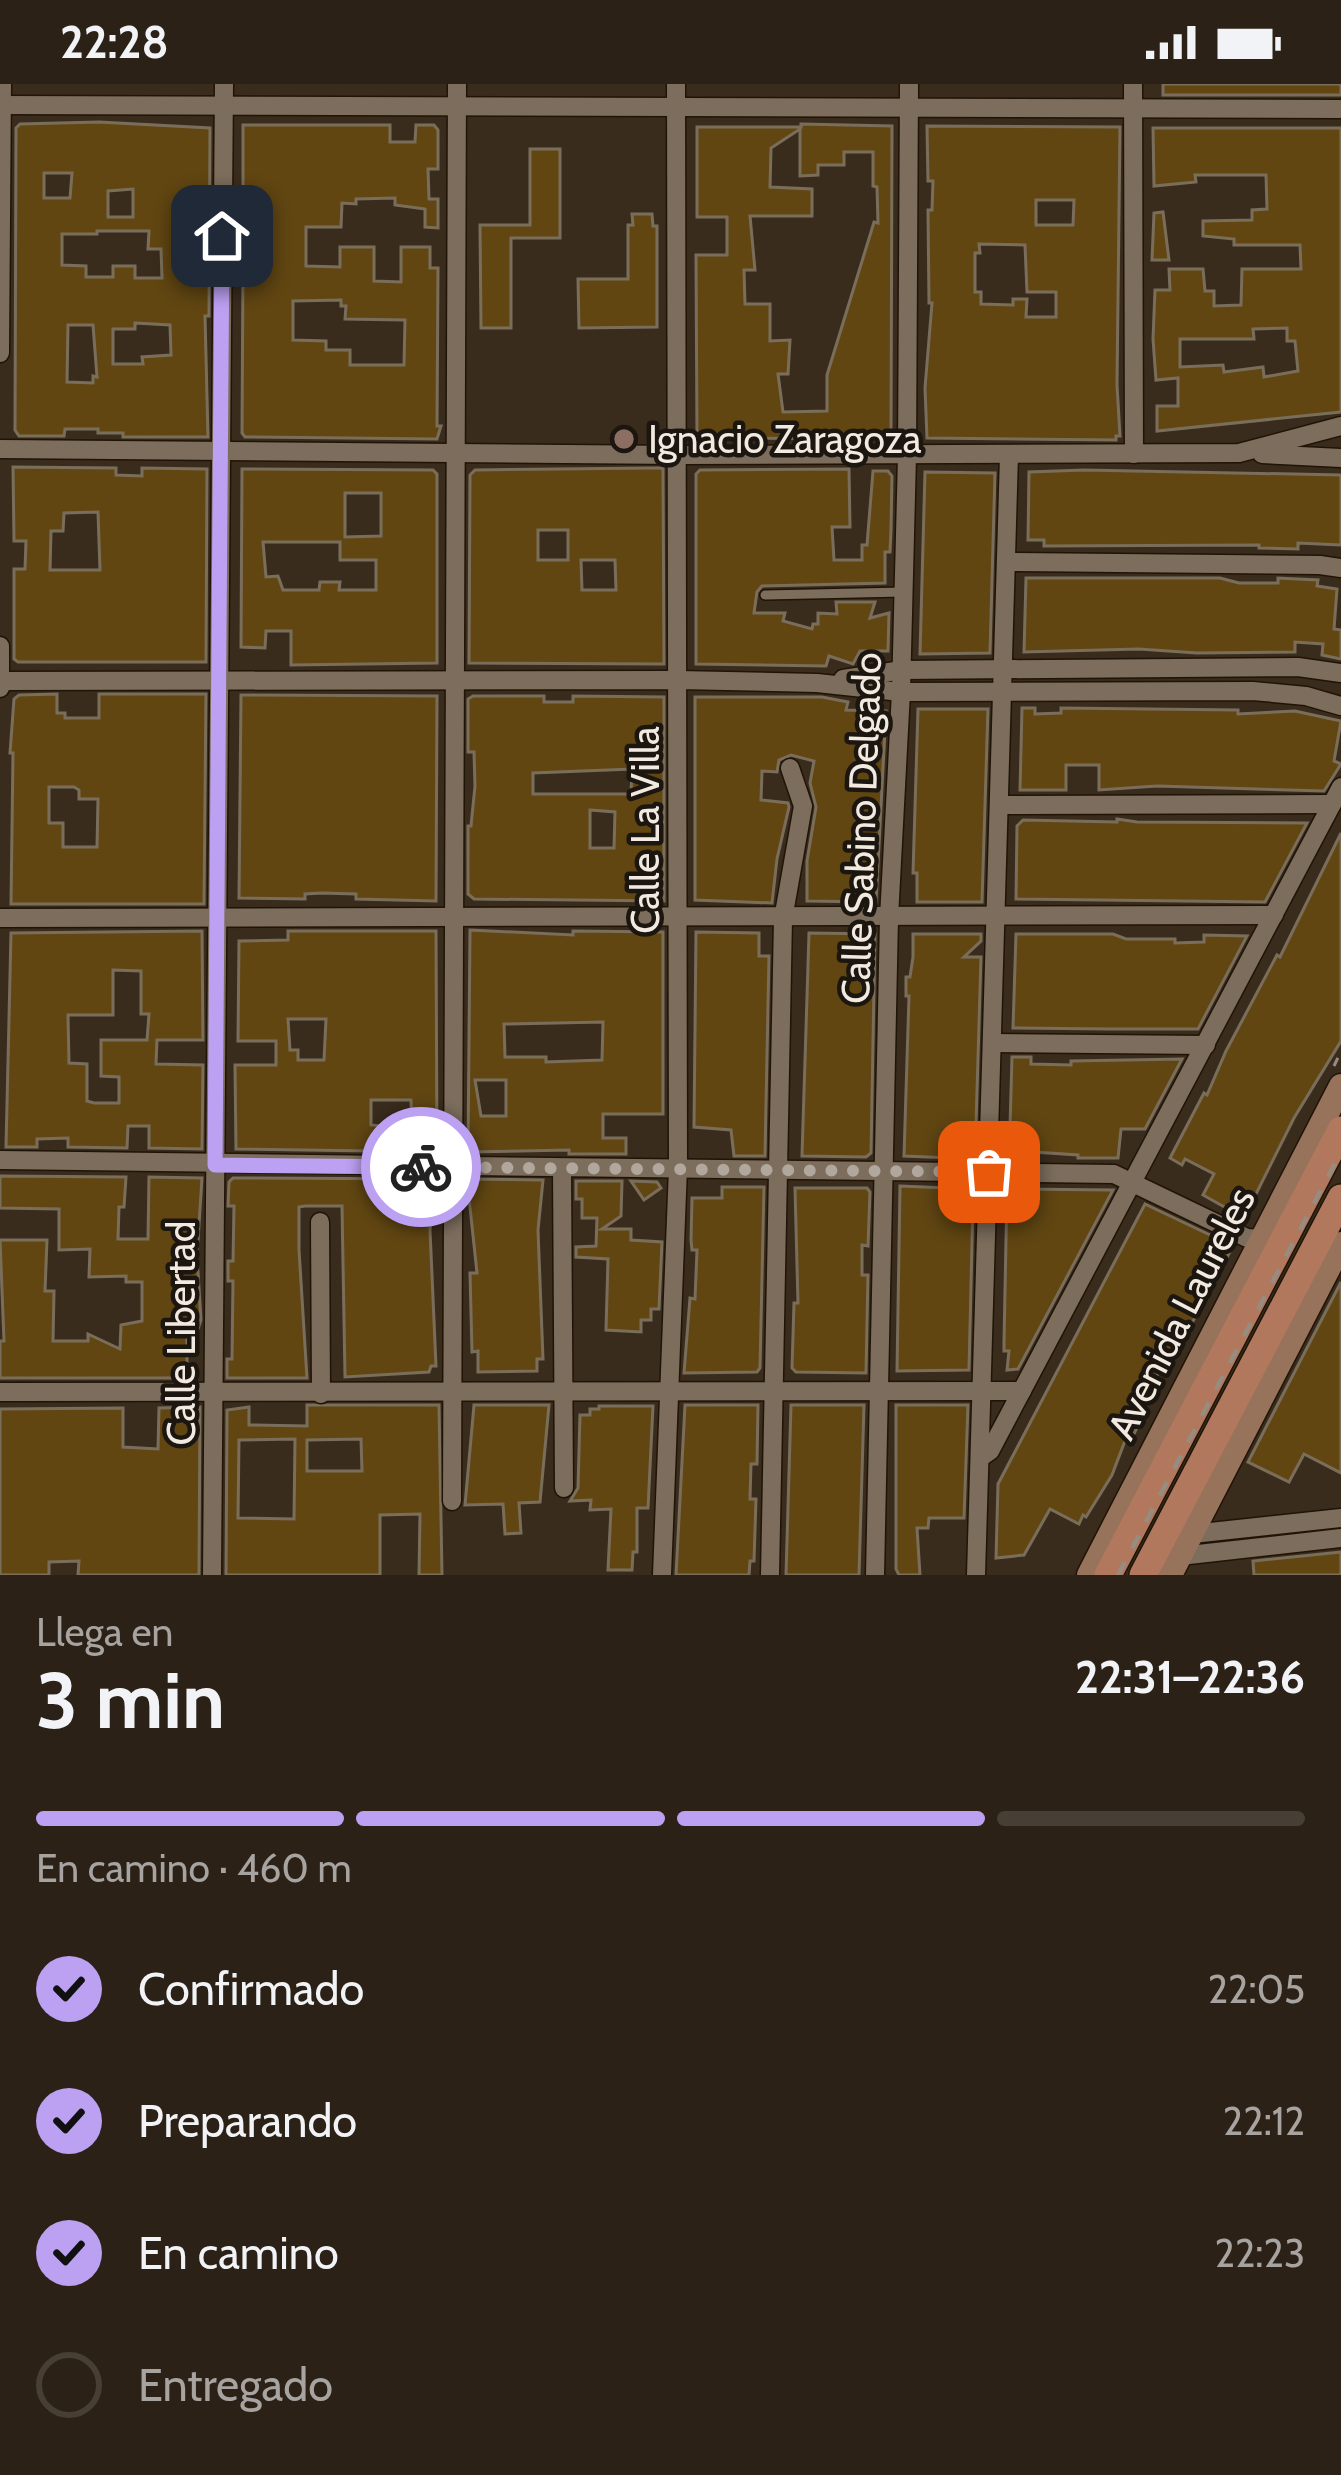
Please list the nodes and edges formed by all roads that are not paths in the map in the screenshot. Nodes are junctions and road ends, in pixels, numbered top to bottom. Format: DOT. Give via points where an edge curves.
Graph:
graph roads {
  1 [pos="2,84"];
  2 [pos="224,84"];
  3 [pos="457,84"];
  4 [pos="676,84"];
  5 [pos="909,84"];
  6 [pos="1133,84"];
  7 [pos="1,105"];
  8 [pos="223,106"];
  9 [pos="457,106"];
  10 [pos="676,107"];
  11 [pos="909,109"];
  12 [pos="1132,110"];
  13 [pos="1341,110"];
  14 [pos="0,353"];
  15 [pos="1341,426"];
  16 [pos="0,449"];
  17 [pos="220,450"];
  18 [pos="454,451"];
  19 [pos="1240,453"];
  20 [pos="1134,454"];
  21 [pos="679,455"];
  22 [pos="1009,455"];
  23 [pos="907,456"];
  24 [pos="1341,458"];
  25 [pos="1007,562"];
  26 [pos="1341,568"];
  27 [pos="904,592"];
  28 [pos="764,595"];
  29 [pos="0,646"];
  30 [pos="902,670"];
  31 [pos="1006,672"];
  32 [pos="1341,673"];
  33 [pos="678,680"];
  34 [pos="452,681"];
  35 [pos="219,682"];
  36 [pos="817,683"];
  37 [pos="0,684"];
  38 [pos="901,692"];
  39 [pos="1005,693"];
  40 [pos="1341,706"];
  41 [pos="790,768"];
  42 [pos="1336,796"];
  43 [pos="1001,805"];
  44 [pos="1274,915"];
  45 [pos="0,918"];
  46 [pos="889,918"];
  47 [pos="998,918"];
  48 [pos="783,919"];
  49 [pos="217,920"];
  50 [pos="452,920"];
  51 [pos="678,920"];
  52 [pos="993,1043"];
  53 [pos="1206,1045"];
  54 [pos="1341,1086"];
  55 [pos="1341,1130"];
  56 [pos="0,1160"];
  57 [pos="215,1165"];
  58 [pos="452,1167"];
  59 [pos="562,1168"];
  60 [pos="677,1168"];
  61 [pos="778,1169"];
  62 [pos="882,1171"];
  63 [pos="989,1172"];
  64 [pos="1133,1180"];
  65 [pos="1341,1198"];
  66 [pos="320,1222"];
  67 [pos="1263,1239"];
  68 [pos="1341,1244"];
  69 [pos="668,1391"];
  70 [pos="982,1391"];
  71 [pos="1022,1391"];
  72 [pos="0,1392"];
  73 [pos="774,1392"];
  74 [pos="877,1392"];
  75 [pos="321,1394"];
  76 [pos="453,1394"];
  77 [pos="562,1394"];
  78 [pos="214,1395"];
  79 [pos="980,1458"];
  80 [pos="564,1488"];
  81 [pos="452,1501"];
  82 [pos="1341,1518"];
  83 [pos="1341,1538"];
  84 [pos="1181,1555"];
  85 [pos="212,1575"];
  86 [pos="662,1575"];
  87 [pos="770,1575"];
  88 [pos="875,1575"];
  89 [pos="976,1575"];
  90 [pos="1089,1575"];
  91 [pos="1108,1575"];
  92 [pos="1143,1575"];
  1 -- 7 [label="street"];
  2 -- 8 [label="street, Calle Libertad"];
  3 -- 9 [label="street"];
  4 -- 10 [label="street, Calle La Villa"];
  5 -- 11 [label="street, Calle Sabino Delgado"];
  6 -- 12 [label="street"];
  7 -- 8 [label="street"];
  7 -- 14 [label="street"];
  8 -- 9 [label="street"];
  8 -- 17 [label="street, Calle Libertad"];
  9 -- 10 [label="street"];
  9 -- 18 [label="street"];
  10 -- 11 [label="street"];
  10 -- 21 [label="street, Calle La Villa"];
  11 -- 12 [label="street"];
  11 -- 23 [label="street, Calle Sabino Delgado"];
  12 -- 13 [label="street"];
  12 -- 20 [label="street"];
  15 -- 19 [label="street"];
  16 -- 17 [label="street"];
  17 -- 18 [label="street"];
  17 -- 35 [label="street, Calle Libertad"];
  18 -- 21 [label="street"];
  18 -- 34 [label="street"];
  19 -- 20 [label="street"];
  19 -- 24 [label="street"];
  20 -- 22 [label="street"];
  21 -- 23 [label="street"];
  21 -- 33 [label="street, Calle La Villa"];
  22 -- 23 [label="street"];
  22 -- 25 [label="street"];
  23 -- 27 [label="street, Calle Sabino Delgado"];
  25 -- 26 [label="street"];
  25 -- 31 [label="street"];
  27 -- 28 [label="lane"];
  27 -- 30 [label="street, Calle Sabino Delgado"];
  29 -- 37 [label="street"];
  30 -- 31 [label="street"];
  30 -- 36 [label="street"];
  30 -- 38 [label="street, Calle Sabino Delgado"];
  31 -- 32 [label="street"];
  31 -- 39 [label="street"];
  33 -- 34 [label="street"];
  33 -- 36 [label="street"];
  33 -- 51 [label="street, Calle La Villa"];
  34 -- 35 [label="street"];
  34 -- 50 [label="street"];
  35 -- 37 [label="street"];
  35 -- 49 [label="street, Calle Libertad"];
  36 -- 38 [label="street"];
  38 -- 39 [label="street"];
  38 -- 46 [label="street, Calle Sabino Delgado"];
  39 -- 40 [label="street" via="1253,691"];
  39 -- 43 [label="street"];
  41 -- 48 [label="street" via="803,806"];
  42 -- 43 [label="street"];
  42 -- 44 [label="street"];
  43 -- 47 [label="street"];
  44 -- 47 [label="street"];
  44 -- 53 [label="street"];
  45 -- 49 [label="street"];
  46 -- 47 [label="street"];
  46 -- 48 [label="street"];
  46 -- 62 [label="street, Calle Sabino Delgado"];
  47 -- 52 [label="street"];
  48 -- 51 [label="street"];
  48 -- 61 [label="street"];
  49 -- 50 [label="street"];
  49 -- 57 [label="street, Calle Libertad"];
  50 -- 51 [label="street"];
  50 -- 58 [label="street"];
  51 -- 60 [label="street, Calle La Villa"];
  52 -- 53 [label="street"];
  52 -- 63 [label="street"];
  53 -- 64 [label="street"];
  54 -- 67 [label="main road, Avenida Laureles"];
  55 -- 91 [label="main road, Avenida Laureles"];
  56 -- 57 [label="street"];
  57 -- 58 [label="street"];
  57 -- 78 [label="street, Calle Libertad"];
  58 -- 59 [label="street"];
  58 -- 76 [label="street"];
  59 -- 60 [label="street"];
  59 -- 77 [label="street"];
  60 -- 61 [label="street"];
  60 -- 69 [label="street, Calle La Villa"];
  61 -- 62 [label="street"];
  61 -- 73 [label="street"];
  62 -- 63 [label="street"];
  62 -- 74 [label="street, Calle Sabino Delgado"];
  63 -- 64 [label="street"];
  63 -- 70 [label="street"];
  64 -- 67 [label="street" via="1246,1238"];
  64 -- 71 [label="street"];
  65 -- 92 [label="main road"];
  66 -- 75 [label="street"];
  67 -- 90 [label="main road, Avenida Laureles"];
  68 -- 84 [label="main road"];
  69 -- 73 [label="street"];
  69 -- 77 [label="street"];
  69 -- 86 [label="street, Calle La Villa"];
  70 -- 71 [label="street"];
  70 -- 74 [label="street"];
  70 -- 79 [label="street"];
  71 -- 79 [label="street"];
  72 -- 78 [label="street"];
  73 -- 74 [label="street"];
  73 -- 87 [label="street"];
  74 -- 88 [label="street, Calle Sabino Delgado"];
  75 -- 76 [label="street"];
  75 -- 78 [label="street"];
  76 -- 77 [label="street"];
  76 -- 81 [label="street"];
  77 -- 80 [label="street"];
  78 -- 85 [label="street, Calle Libertad"];
  79 -- 89 [label="street"];
  82 -- 84 [label="street"];
  83 -- 84 [label="street"];
}
